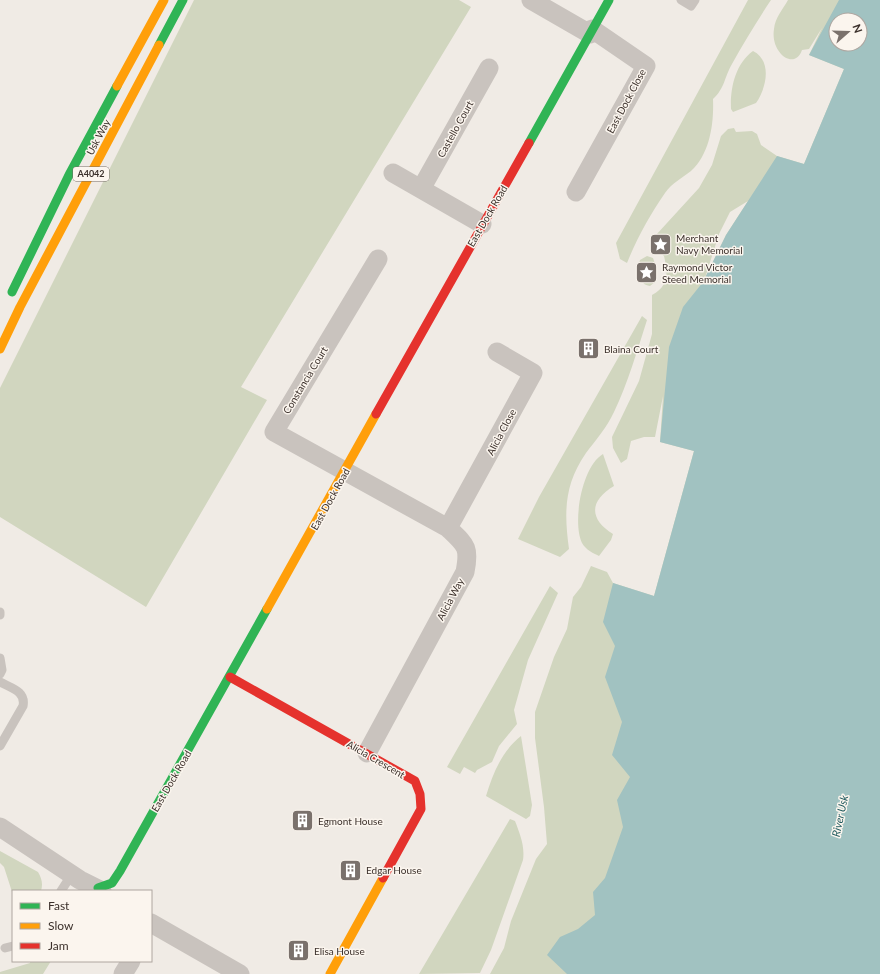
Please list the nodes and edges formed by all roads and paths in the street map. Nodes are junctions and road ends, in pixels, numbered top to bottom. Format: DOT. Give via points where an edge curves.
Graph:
graph roads {
  1 [pos="164,0"];
  2 [pos="183,0"];
  3 [pos="531,0"];
  4 [pos="609,0"];
  5 [pos="681,0"];
  6 [pos="695,0"];
  7 [pos="591,31"];
  8 [pos="489,68"];
  9 [pos="393,173"];
  10 [pos="421,189"];
  11 [pos="576,192"];
  12 [pos="482,224"];
  13 [pos="378,259"];
  14 [pos="7,302"];
  15 [pos="0,349"];
  16 [pos="497,352"];
  17 [pos="346,470"];
  18 [pos="448,528"];
  19 [pos="0,658"];
  20 [pos="0,674"];
  21 [pos="230,677"];
  22 [pos="0,682"];
  23 [pos="0,746"];
  24 [pos="367,753"];
  25 [pos="0,827"];
  26 [pos="72,874"];
  27 [pos="62,890"];
  28 [pos="100,890"];
  29 [pos="152,925"];
  30 [pos="130,962"];
  31 [pos="123,974"];
  32 [pos="240,974"];
  33 [pos="330,974"];
  1 -- 14 [label="street, Usk Way / A4042" via="69,175"];
  2 -- 15 [label="street, Usk Way / A4042"];
  3 -- 7 [label="street"];
  4 -- 7 [label="street, East Dock Road"];
  5 -- 6 [label="lane" via="692,6"];
  7 -- 11 [label="street, East Dock Close" via="646,66"];
  7 -- 12 [label="street, East Dock Road"];
  8 -- 10 [label="street, Castello Court"];
  9 -- 10 [label="street"];
  10 -- 12 [label="street"];
  12 -- 17 [label="street, East Dock Road"];
  13 -- 17 [label="street, Constancia Court" via="274,432"];
  16 -- 18 [label="street, Alicia Close" via="533,373"];
  17 -- 18 [label="street, Alicia Way"];
  17 -- 21 [label="street, East Dock Road"];
  18 -- 24 [label="street, Alicia Way" via="463,542 468,556 465,572"];
  19 -- 20 [label="lane"];
  21 -- 24 [label="street, Alicia Crescent"];
  21 -- 28 [label="street, East Dock Road" via="120,871 112,883"];
  22 -- 23 [label="lane" via="21,693 25,700"];
  24 -- 33 [label="street, Alicia Crescent" via="415,781 420,794 421,809"];
  25 -- 26 [label="street, East Dock Road"];
  26 -- 27 [label="lane"];
  26 -- 28 [label="street, East Dock Road"];
  29 -- 32 [label="street"];
  30 -- 31 [label="street"];
}
